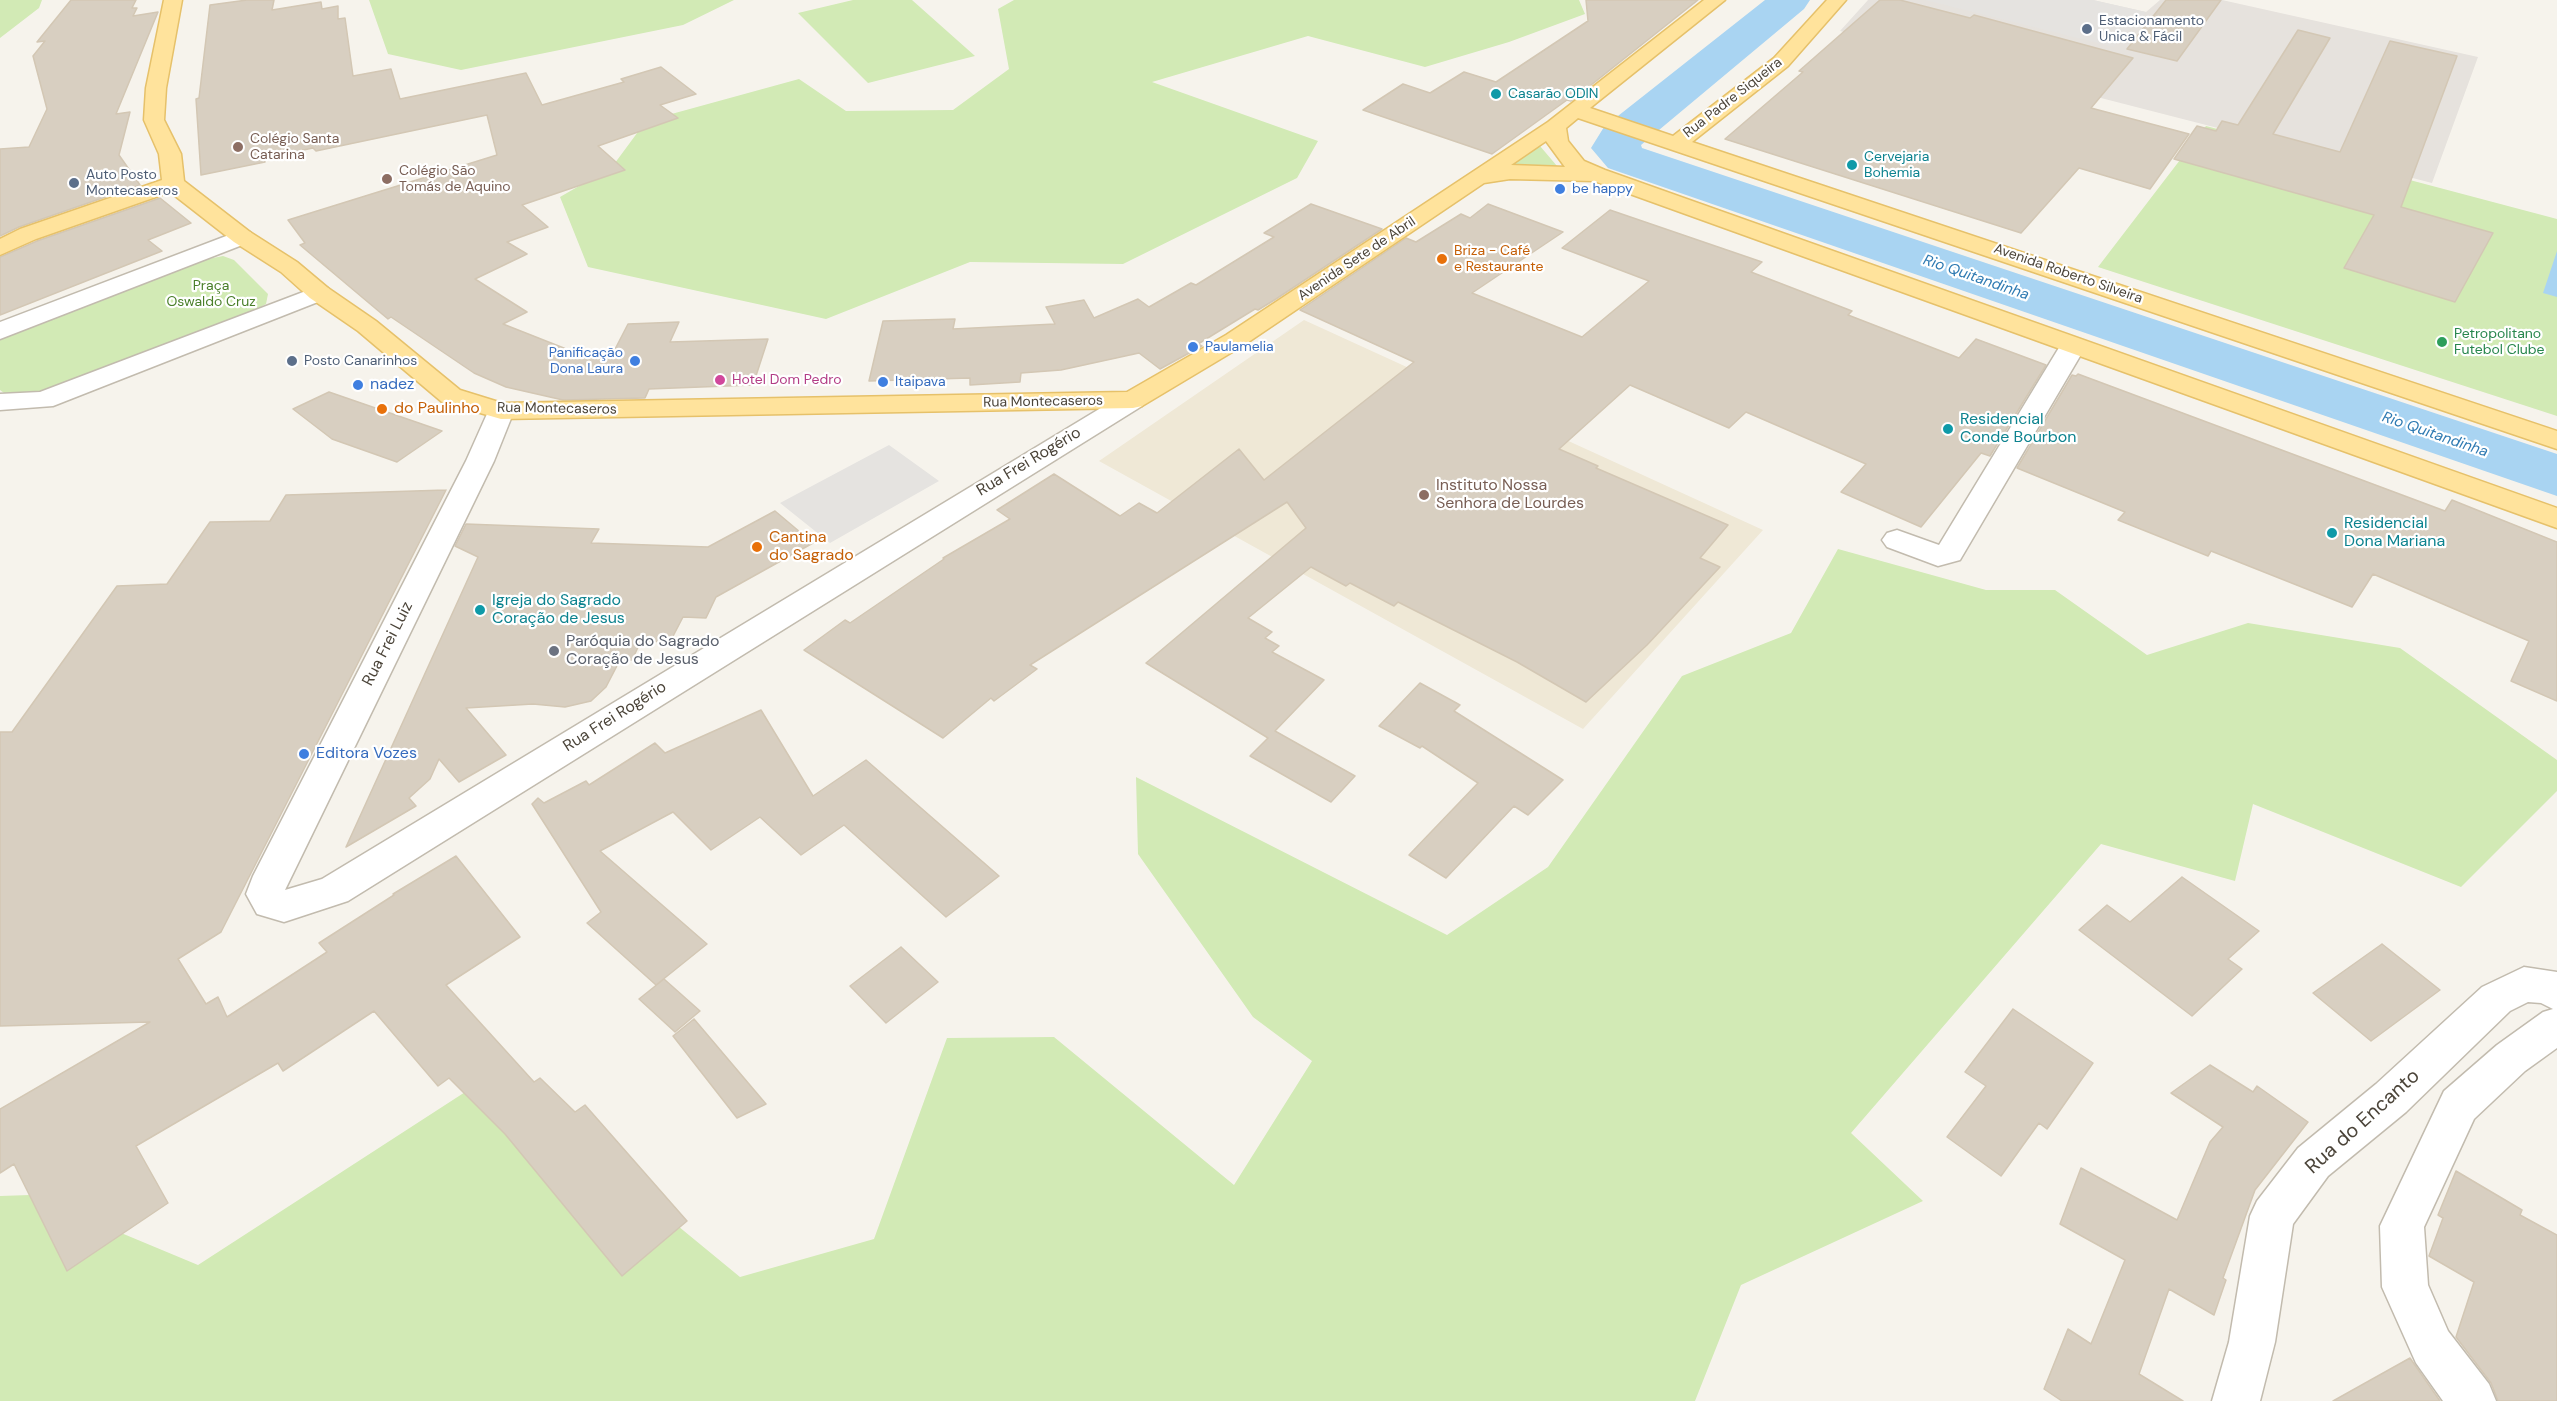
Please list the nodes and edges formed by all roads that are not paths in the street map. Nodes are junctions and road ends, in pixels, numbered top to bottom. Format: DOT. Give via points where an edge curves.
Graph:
graph roads {
  1 [pos="173,0"];
  2 [pos="1716,0"];
  3 [pos="1837,0"];
  4 [pos="1578,111"];
  5 [pos="1556,126"];
  6 [pos="1672,141"];
  7 [pos="1598,175"];
  8 [pos="1478,179"];
  9 [pos="172,183"];
  10 [pos="242,237"];
  11 [pos="0,248"];
  12 [pos="319,292"];
  13 [pos="0,330"];
  14 [pos="2073,345"];
  15 [pos="1133,400"];
  16 [pos="0,402"];
  17 [pos="501,411"];
  18 [pos="2557,440"];
  19 [pos="2557,518"];
  20 [pos="1897,540"];
  21 [pos="272,876"];
  22 [pos="2557,993"];
  23 [pos="2557,1025"];
  24 [pos="2236,1401"];
  25 [pos="2472,1401"];
  1 -- 9 [label="main road" via="153,120 170,154"];
  2 -- 4 [label="main road, Avenida Sete de Abril"];
  3 -- 6 [label="main road, Rua Padre Siqueira" via="1781,62"];
  4 -- 5 [label="main road, Avenida Sete de Abril"];
  4 -- 6 [label="main road, Avenida Roberto Silveira"];
  5 -- 7 [label="main road" via="1557,141 1565,155 1576,166"];
  5 -- 8 [label="main road, Avenida Sete de Abril"];
  6 -- 18 [label="main road, Avenida Roberto Silveira"];
  7 -- 8 [label="main road" via="1520,172"];
  7 -- 14 [label="main road"];
  8 -- 15 [label="main road, Avenida Sete de Abril" via="1235,340"];
  9 -- 10 [label="main road, Rua Montecaseros"];
  9 -- 11 [label="main road" via="28,234"];
  10 -- 12 [label="main road, Rua Montecaseros"];
  10 -- 13 [label="street"];
  12 -- 16 [label="street" via="44,400"];
  12 -- 17 [label="main road, Rua Montecaseros" via="451,396"];
  14 -- 19 [label="main road"];
  14 -- 20 [label="street" via="1949,553 1938,556"];
  15 -- 17 [label="main road, Rua Montecaseros"];
  15 -- 21 [label="street, Rua Frei Rogério" via="335,890 303,903 270,903 266,894"];
  17 -- 21 [label="street, Rua Frei Luiz" via="480,461"];
  22 -- 24 [label="street, Rua do Encanto" via="2550,987 2524,984 2496,999 2391,1098 2313,1162 2272,1216 2252,1342"];
  23 -- 25 [label="street" via="2511,1058 2459,1105 2402,1226 2405,1287 2432,1347"];
}
